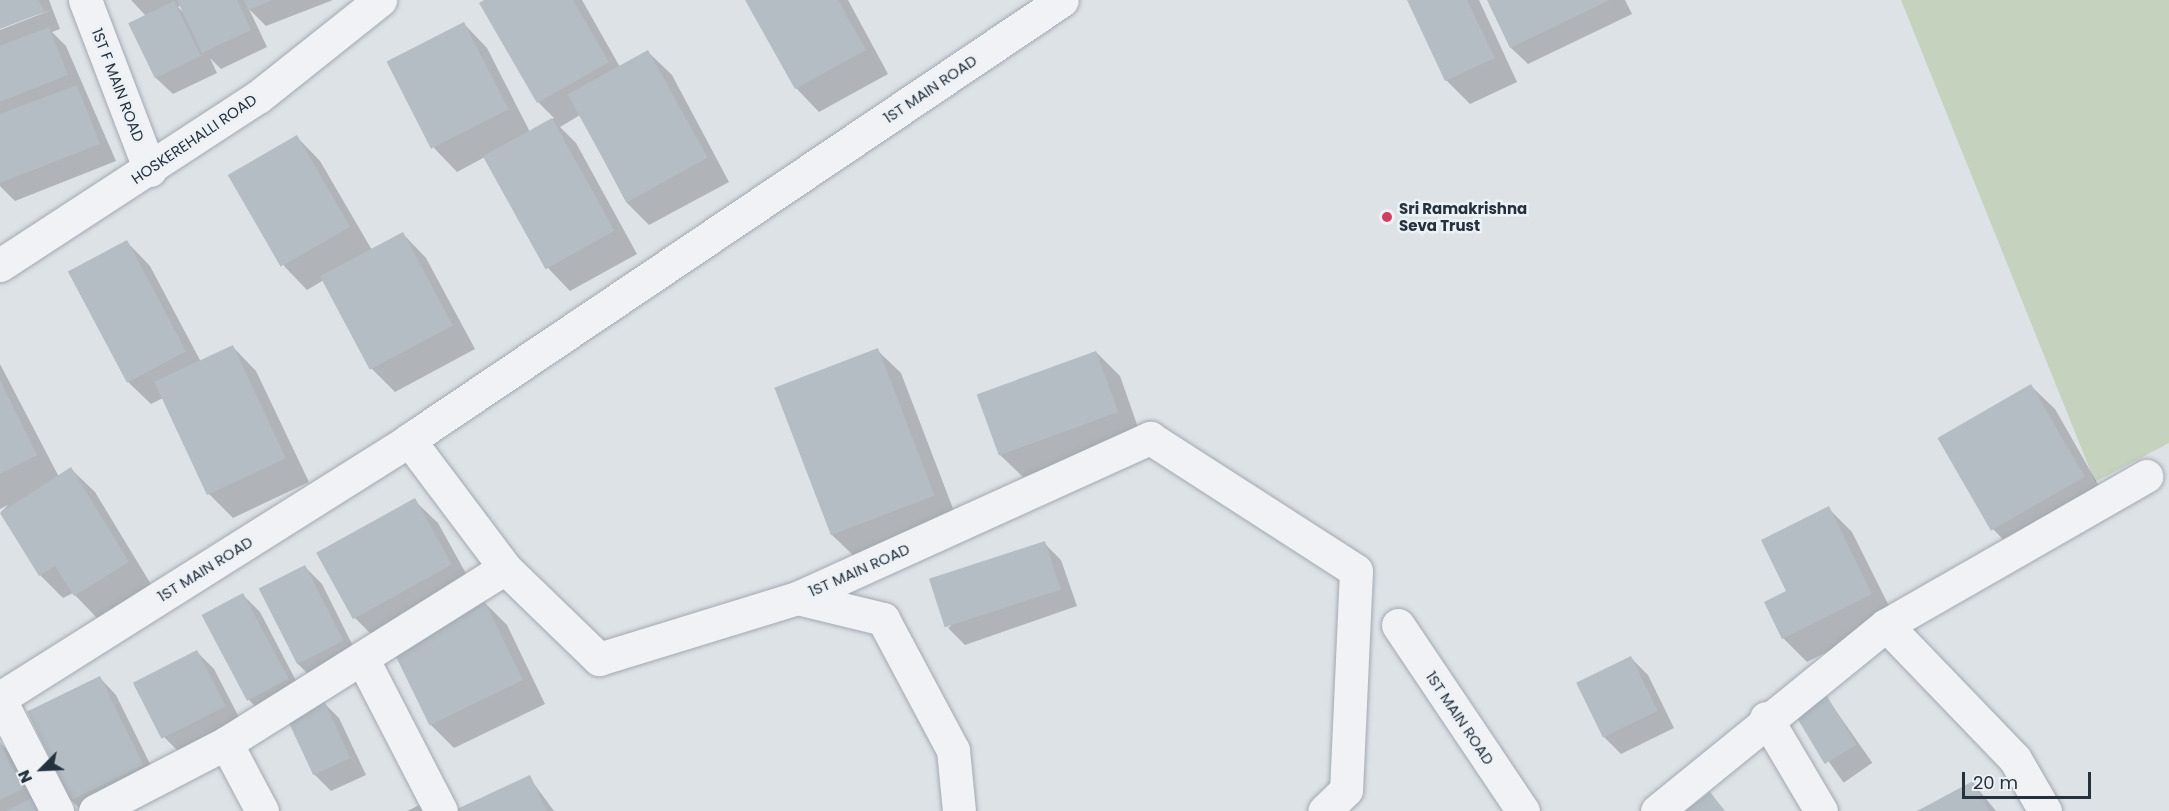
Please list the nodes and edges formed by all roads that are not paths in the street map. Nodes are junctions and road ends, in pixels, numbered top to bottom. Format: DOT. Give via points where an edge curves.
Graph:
graph roads {
  1 [pos="85,0"];
  2 [pos="380,0"];
  3 [pos="1062,0"];
  4 [pos="150,170"];
  5 [pos="0,265"];
  6 [pos="409,440"];
  7 [pos="2146,476"];
  8 [pos="505,567"];
  9 [pos="797,598"];
  10 [pos="1398,625"];
  11 [pos="1886,625"];
  12 [pos="362,658"];
  13 [pos="0,699"];
  14 [pos="1766,718"];
  15 [pos="226,744"];
  16 [pos="57,811"];
  17 [pos="94,811"];
  18 [pos="262,811"];
  19 [pos="441,811"];
  20 [pos="959,811"];
  21 [pos="1324,811"];
  22 [pos="1523,811"];
  23 [pos="1657,811"];
  24 [pos="1821,811"];
  25 [pos="2045,811"];
  1 -- 4 [label="street, 1ST F MAIN ROAD"];
  2 -- 4 [label="street, HOSKEREHALLI ROAD" via="258,97"];
  3 -- 6 [label="street, 1ST MAIN ROAD"];
  4 -- 5 [label="street, HOSKEREHALLI ROAD"];
  6 -- 8 [label="street, 1ST MAIN ROAD"];
  6 -- 13 [label="street, 1ST MAIN ROAD"];
  7 -- 11 [label="street"];
  8 -- 9 [label="street, 1ST MAIN ROAD" via="599,658"];
  8 -- 12 [label="street"];
  9 -- 20 [label="street" via="883,619 953,750"];
  9 -- 21 [label="street, 1ST MAIN ROAD" via="1150,438 1356,572 1347,790"];
  10 -- 22 [label="street, 1ST MAIN ROAD"];
  11 -- 14 [label="street"];
  11 -- 25 [label="street" via="2015,759"];
  12 -- 15 [label="street"];
  12 -- 19 [label="street"];
  13 -- 16 [label="street"];
  14 -- 23 [label="street"];
  14 -- 24 [label="street"];
  15 -- 17 [label="street"];
  15 -- 18 [label="street"];
}
